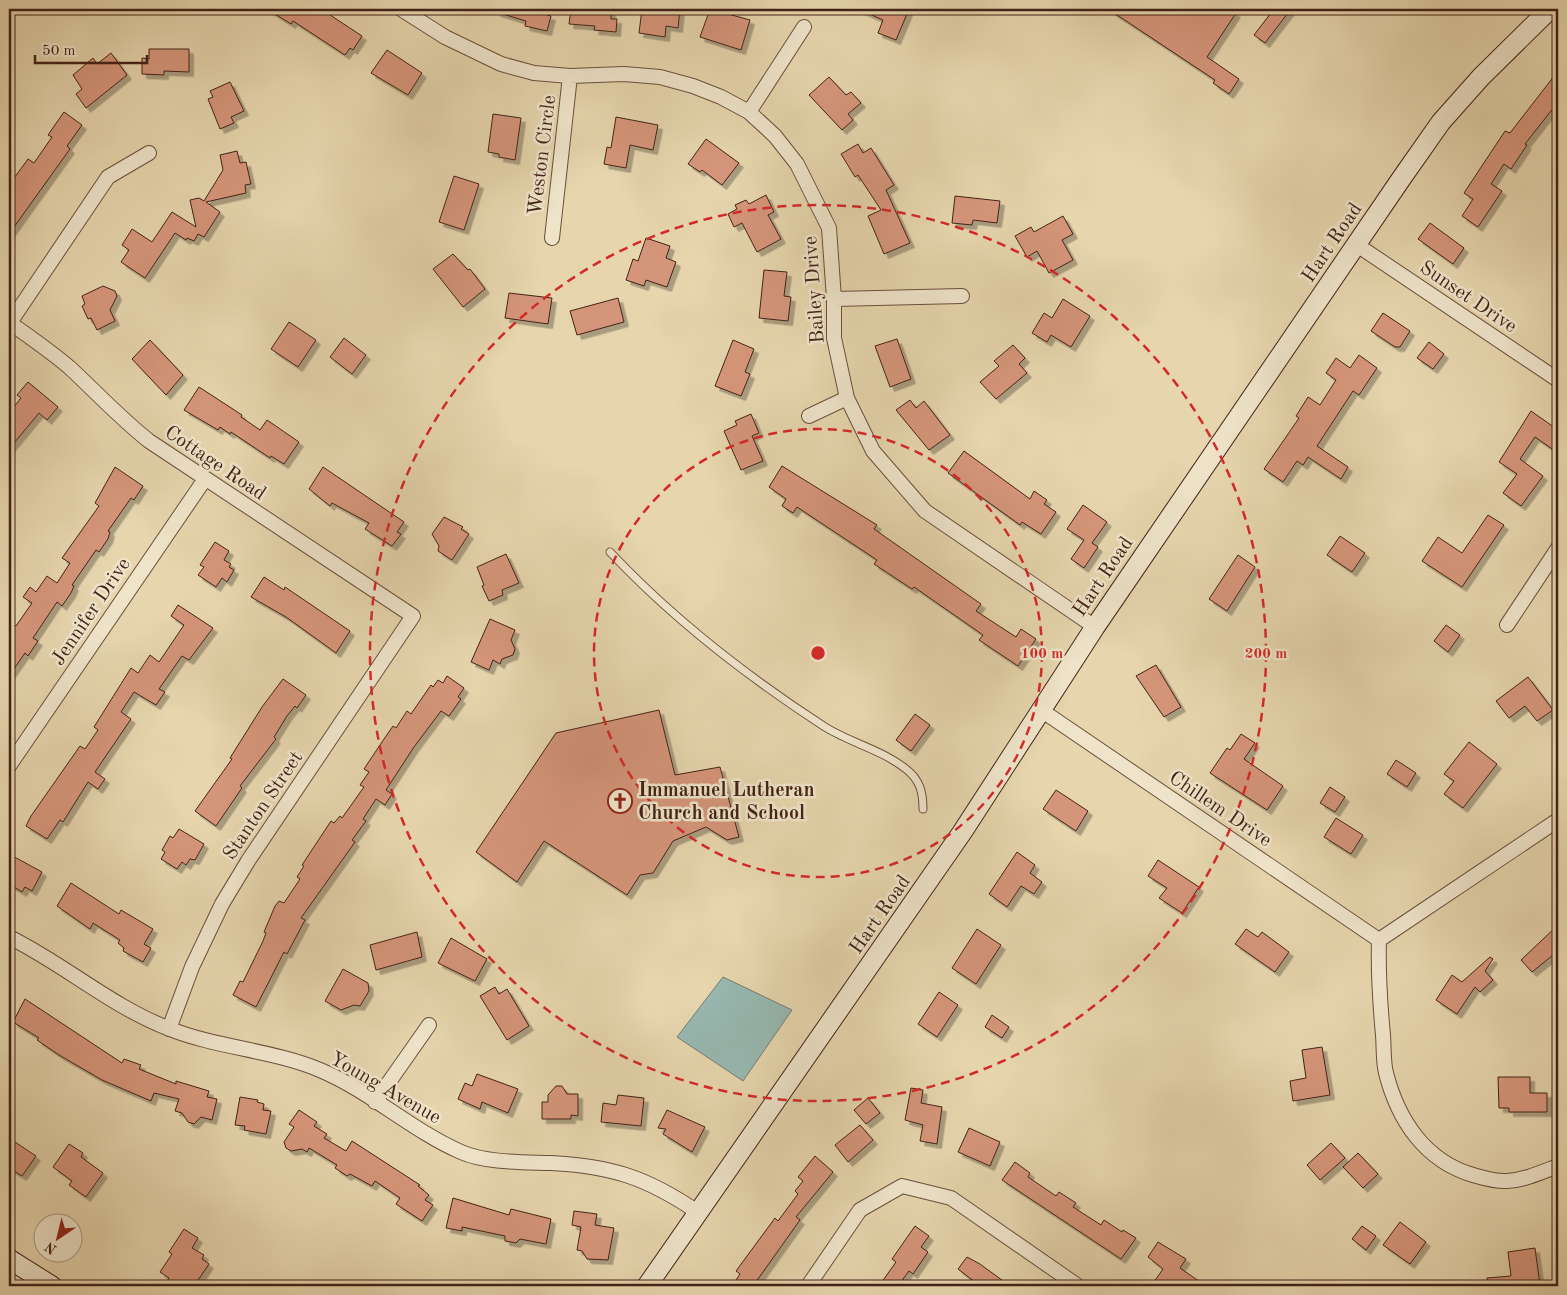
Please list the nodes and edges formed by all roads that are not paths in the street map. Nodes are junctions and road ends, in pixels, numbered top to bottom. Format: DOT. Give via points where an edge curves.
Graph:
graph roads {
  1 [pos="401,9"];
  2 [pos="1550,9"];
  3 [pos="804,27"];
  4 [pos="570,76"];
  5 [pos="749,112"];
  6 [pos="149,153"];
  7 [pos="552,238"];
  8 [pos="1356,245"];
  9 [pos="962,296"];
  10 [pos="834,298"];
  11 [pos="9,324"];
  12 [pos="1558,380"];
  13 [pos="847,398"];
  14 [pos="809,416"];
  15 [pos="205,479"];
  16 [pos="1558,548"];
  17 [pos="610,552"];
  18 [pos="413,616"];
  19 [pos="1507,625"];
  20 [pos="1095,627"];
  21 [pos="1041,710"];
  22 [pos="9,766"];
  23 [pos="923,809"];
  24 [pos="1558,820"];
  25 [pos="9,937"];
  26 [pos="1379,940"];
  27 [pos="429,1025"];
  28 [pos="169,1029"];
  29 [pos="375,1102"];
  30 [pos="1558,1166"];
  31 [pos="699,1213"];
  32 [pos="9,1259"];
  33 [pos="1070,1284"];
  34 [pos="52,1286"];
  35 [pos="647,1286"];
  36 [pos="808,1286"];
  1 -- 4 [label="street, Bailey Drive" via="445,37 501,64 534,73"];
  2 -- 8 [label="street, Hart Road" via="1441,122"];
  3 -- 5 [label="street"];
  4 -- 5 [label="street, Bailey Drive" via="624,74 660,77 702,89"];
  4 -- 7 [label="street, Weston Circle"];
  5 -- 10 [label="street, Bailey Drive" via="776,136 797,164 829,228"];
  6 -- 11 [label="street" via="108,177"];
  8 -- 12 [label="street, Sunset Drive"];
  8 -- 20 [label="street, Hart Road"];
  9 -- 10 [label="street"];
  10 -- 13 [label="street, Bailey Drive" via="834,338"];
  11 -- 15 [label="street, Cottage Road" via="41,344 122,420"];
  13 -- 14 [label="street"];
  13 -- 20 [label="street, Bailey Drive" via="873,451 925,511"];
  15 -- 18 [label="street, Cottage Road"];
  15 -- 22 [label="street, Jennifer Drive"];
  16 -- 19 [label="street"];
  17 -- 23 [label="lane" via="639,582 724,655 825,727 906,769 923,793"];
  18 -- 28 [label="street, Stanton Street" via="222,904 192,967"];
  20 -- 21 [label="street, Hart Road"];
  21 -- 26 [label="street, Chillem Drive"];
  21 -- 31 [label="street, Hart Road" via="963,831"];
  24 -- 26 [label="street"];
  25 -- 28 [label="street, Young Avenue" via="136,1013"];
  26 -- 30 [label="street" via="1378,978 1386,1071 1396,1106 1415,1137 1437,1158 1484,1178 1506,1181"];
  27 -- 29 [label="street"];
  28 -- 29 [label="street, Young Avenue" via="319,1070"];
  29 -- 31 [label="street, Young Avenue" via="462,1152 508,1161 602,1168 646,1181"];
  31 -- 35 [label="street, Hart Road"];
  32 -- 34 [label="street"];
  33 -- 36 [label="street" via="951,1198 902,1186 860,1210"];
}
